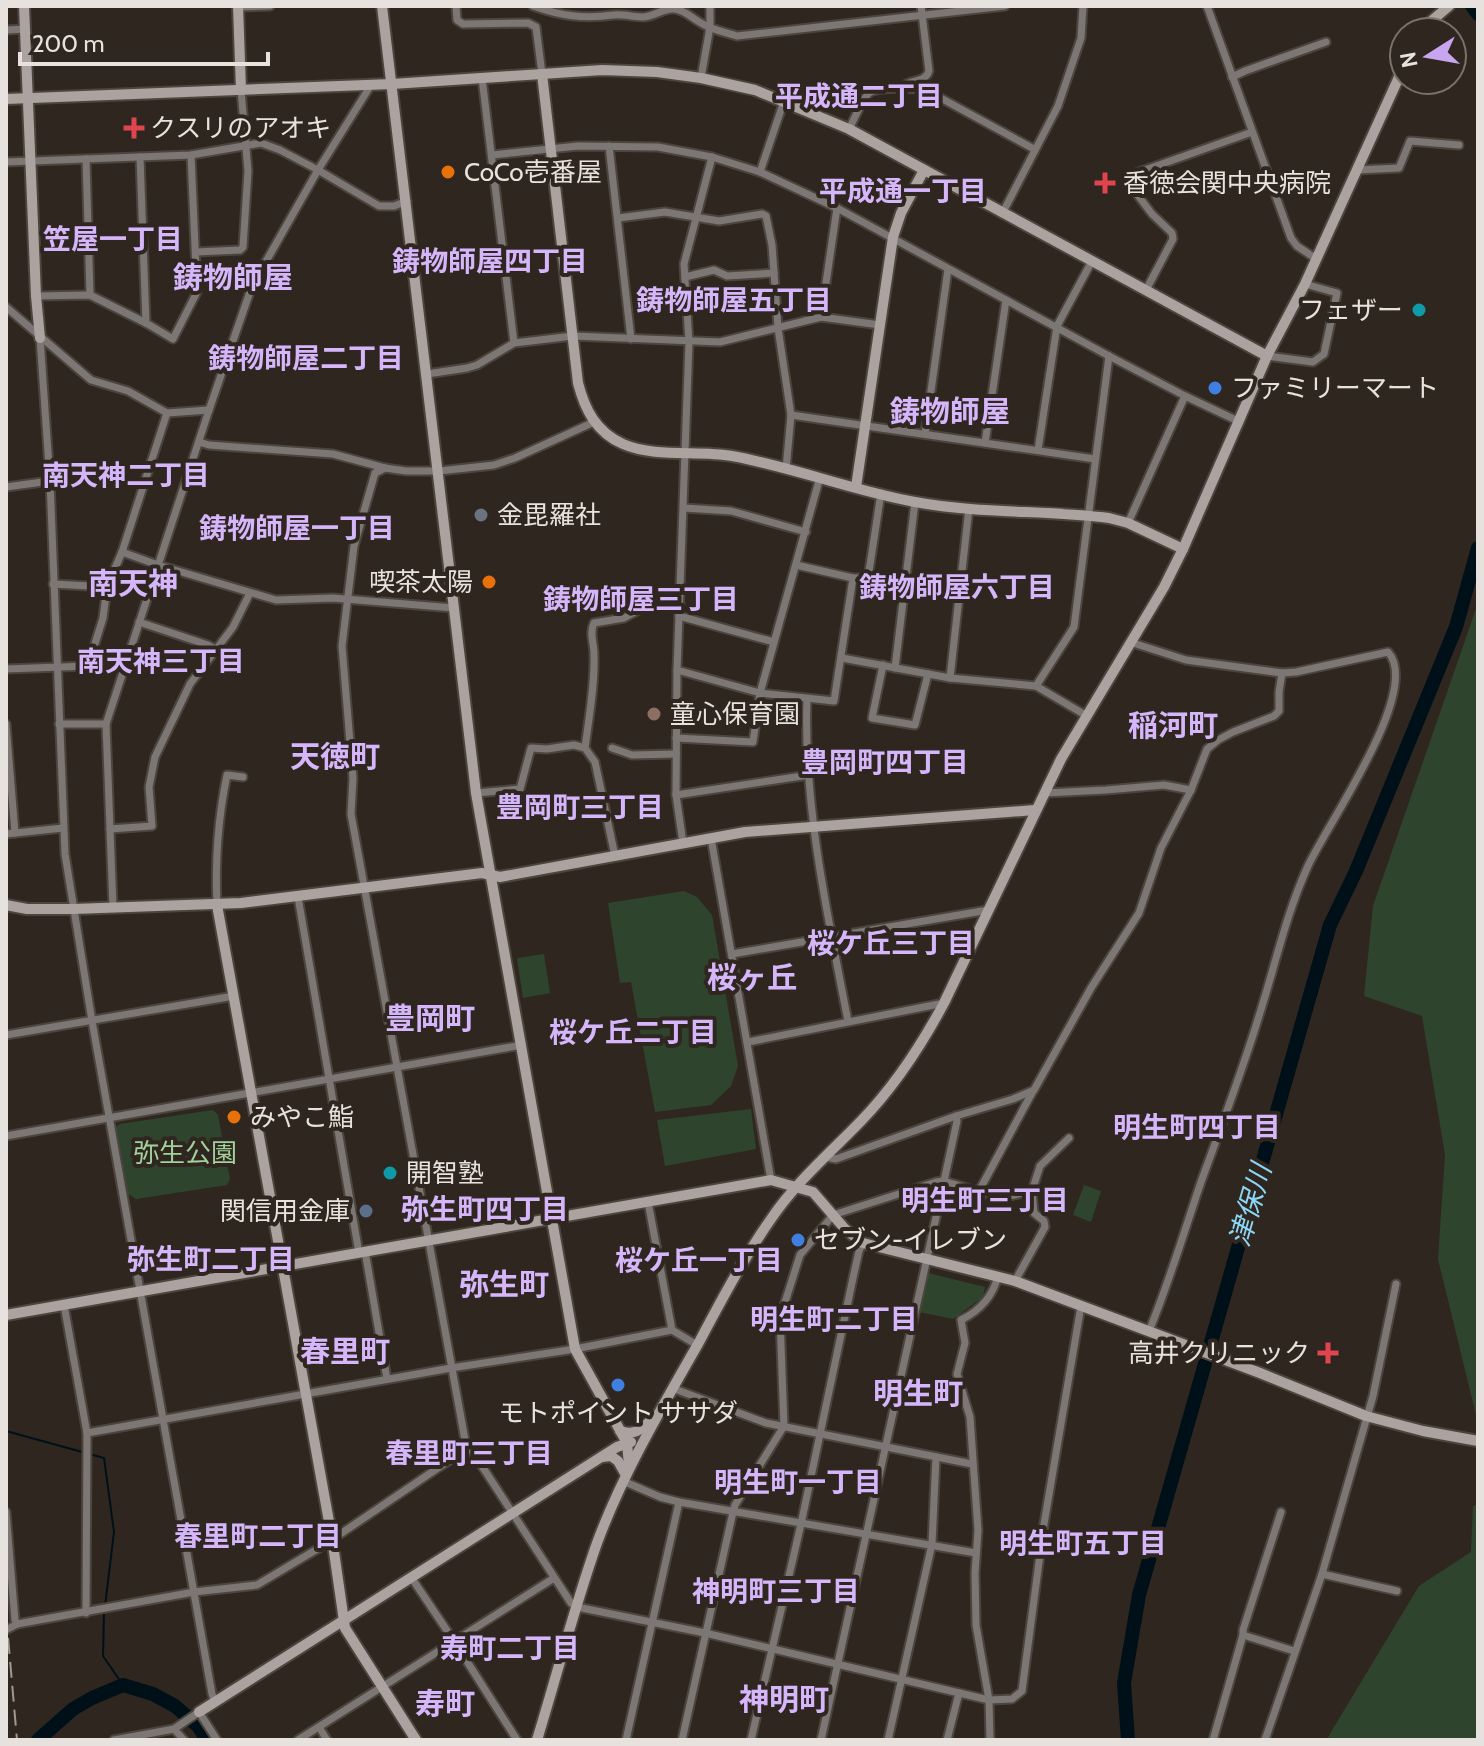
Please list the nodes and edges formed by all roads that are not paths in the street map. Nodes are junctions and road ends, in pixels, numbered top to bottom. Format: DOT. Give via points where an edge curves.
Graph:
graph roads {
  1 [pos="24,6"];
  2 [pos="238,6"];
  3 [pos="270,6"];
  4 [pos="382,6"];
  5 [pos="456,6"];
  6 [pos="533,6"];
  7 [pos="710,6"];
  8 [pos="921,6"];
  9 [pos="1005,6"];
  10 [pos="1083,6"];
  11 [pos="1207,6"];
  12 [pos="922,16"];
  13 [pos="710,27"];
  14 [pos="26,29"];
  15 [pos="6,30"];
  16 [pos="1326,42"];
  17 [pos="542,74"];
  18 [pos="1232,77"];
  19 [pos="482,78"];
  20 [pos="701,78"];
  21 [pos="392,84"];
  22 [pos="371,85"];
  23 [pos="905,89"];
  24 [pos="241,90"];
  25 [pos="1390,96"];
  26 [pos="29,98"];
  27 [pos="6,99"];
  28 [pos="784,101"];
  29 [pos="849,129"];
  30 [pos="1252,132"];
  31 [pos="246,145"];
  32 [pos="1459,145"];
  33 [pos="609,146"];
  34 [pos="550,148"];
  35 [pos="1034,149"];
  36 [pos="191,155"];
  37 [pos="492,155"];
  38 [pos="140,157"];
  39 [pos="712,157"];
  40 [pos="86,159"];
  41 [pos="31,161"];
  42 [pos="6,162"];
  43 [pos="318,170"];
  44 [pos="924,170"];
  45 [pos="1357,170"];
  46 [pos="760,172"];
  47 [pos="407,201"];
  48 [pos="837,208"];
  49 [pos="1002,214"];
  50 [pos="696,217"];
  51 [pos="618,218"];
  52 [pos="893,237"];
  53 [pos="196,252"];
  54 [pos="1315,258"];
  55 [pos="1092,261"];
  56 [pos="948,269"];
  57 [pos="774,273"];
  58 [pos="685,277"];
  59 [pos="1305,284"];
  60 [pos="1146,290"];
  61 [pos="90,295"];
  62 [pos="36,296"];
  63 [pos="1006,300"];
  64 [pos="6,307"];
  65 [pos="821,317"];
  66 [pos="146,323"];
  67 [pos="880,325"];
  68 [pos="1057,326"];
  69 [pos="778,328"];
  70 [pos="573,336"];
  71 [pos="40,338"];
  72 [pos="631,339"];
  73 [pos="689,342"];
  74 [pos="514,343"];
  75 [pos="1109,356"];
  76 [pos="1267,356"];
  77 [pos="427,374"];
  78 [pos="1185,396"];
  79 [pos="209,410"];
  80 [pos="167,413"];
  81 [pos="791,415"];
  82 [pos="594,422"];
  83 [pos="1240,422"];
  84 [pos="865,425"];
  85 [pos="925,434"];
  86 [pos="199,442"];
  87 [pos="985,443"];
  88 [pos="1038,450"];
  89 [pos="686,452"];
  90 [pos="1095,459"];
  91 [pos="385,468"];
  92 [pos="786,469"];
  93 [pos="439,471"];
  94 [pos="820,477"];
  95 [pos="50,481"];
  96 [pos="6,487"];
  97 [pos="856,487"];
  98 [pos="881,493"];
  99 [pos="915,502"];
  100 [pos="684,508"];
  101 [pos="969,508"];
  102 [pos="1088,515"];
  103 [pos="1128,523"];
  104 [pos="806,532"];
  105 [pos="1183,549"];
  106 [pos="122,552"];
  107 [pos="158,565"];
  108 [pos="796,565"];
  109 [pos="853,578"];
  110 [pos="53,584"];
  111 [pos="107,587"];
  112 [pos="250,593"];
  113 [pos="348,600"];
  114 [pos="680,604"];
  115 [pos="454,608"];
  116 [pos="679,616"];
  117 [pos="139,622"];
  118 [pos="774,642"];
  119 [pos="1130,642"];
  120 [pos="215,649"];
  121 [pos="842,658"];
  122 [pos="883,665"];
  123 [pos="56,666"];
  124 [pos="895,668"];
  125 [pos="6,669"];
  126 [pos="677,670"];
  127 [pos="1282,673"];
  128 [pos="928,674"];
  129 [pos="950,678"];
  130 [pos="1036,686"];
  131 [pos="760,693"];
  132 [pos="807,699"];
  133 [pos="1087,716"];
  134 [pos="6,724"];
  135 [pos="59,724"];
  136 [pos="106,724"];
  137 [pos="676,738"];
  138 [pos="585,748"];
  139 [pos="612,748"];
  140 [pos="676,754"];
  141 [pos="809,775"];
  142 [pos="243,777"];
  143 [pos="1191,790"];
  144 [pos="476,793"];
  145 [pos="1045,793"];
  146 [pos="676,795"];
  147 [pos="1035,810"];
  148 [pos="814,827"];
  149 [pos="63,828"];
  150 [pos="110,829"];
  151 [pos="15,833"];
  152 [pos="6,834"];
  153 [pos="711,838"];
  154 [pos="683,843"];
  155 [pos="615,856"];
  156 [pos="491,875"];
  157 [pos="365,889"];
  158 [pos="298,897"];
  159 [pos="6,905"];
  160 [pos="217,905"];
  161 [pos="113,907"];
  162 [pos="73,909"];
  163 [pos="988,910"];
  164 [pos="832,936"];
  165 [pos="732,954"];
  166 [pos="234,996"];
  167 [pos="944,1003"];
  168 [pos="92,1021"];
  169 [pos="848,1021"];
  170 [pos="6,1035"];
  171 [pos="748,1042"];
  172 [pos="522,1045"];
  173 [pos="397,1067"];
  174 [pos="329,1079"];
  175 [pos="1034,1090"];
  176 [pos="252,1093"];
  177 [pos="956,1116"];
  178 [pos="110,1117"];
  179 [pos="6,1136"];
  180 [pos="1069,1138"];
  181 [pos="825,1157"];
  182 [pos="771,1180"];
  183 [pos="944,1181"];
  184 [pos="796,1186"];
  185 [pos="979,1191"];
  186 [pos="1032,1191"];
  187 [pos="648,1202"];
  188 [pos="833,1215"];
  189 [pos="553,1218"];
  190 [pos="429,1240"];
  191 [pos="863,1243"];
  192 [pos="362,1252"];
  193 [pos="927,1259"];
  194 [pos="284,1267"];
  195 [pos="998,1276"];
  196 [pos="1015,1281"];
  197 [pos="1396,1284"];
  198 [pos="140,1291"];
  199 [pos="64,1305"];
  200 [pos="1081,1306"];
  201 [pos="6,1315"];
  202 [pos="672,1330"];
  203 [pos="1153,1333"];
  204 [pos="697,1345"];
  205 [pos="575,1349"];
  206 [pos="451,1368"];
  207 [pos="387,1379"];
  208 [pos="672,1388"];
  209 [pos="307,1394"];
  210 [pos="657,1415"];
  211 [pos="1366,1416"];
  212 [pos="163,1420"];
  213 [pos="784,1426"];
  214 [pos="620,1431"];
  215 [pos="87,1433"];
  216 [pos="820,1433"];
  217 [pos="645,1436"];
  218 [pos="1478,1441"];
  219 [pos="622,1445"];
  220 [pos="469,1447"];
  221 [pos="886,1447"];
  222 [pos="601,1457"];
  223 [pos="936,1457"];
  224 [pos="972,1464"];
  225 [pos="626,1474"];
  226 [pos="679,1502"];
  227 [pos="6,1512"];
  228 [pos="733,1512"];
  229 [pos="1281,1512"];
  230 [pos="512,1513"];
  231 [pos="801,1524"];
  232 [pos="867,1534"];
  233 [pos="332,1538"];
  234 [pos="932,1544"];
  235 [pos="976,1553"];
  236 [pos="1322,1574"];
  237 [pos="411,1577"];
  238 [pos="554,1578"];
  239 [pos="1397,1591"];
  240 [pos="194,1592"];
  241 [pos="577,1607"];
  242 [pos="86,1613"];
  243 [pos="344,1620"];
  244 [pos="652,1622"];
  245 [pos="17,1624"];
  246 [pos="6,1630"];
  247 [pos="705,1633"];
  248 [pos="1243,1635"];
  249 [pos="454,1641"];
  250 [pos="773,1649"];
  251 [pos="1294,1651"];
  252 [pos="838,1664"];
  253 [pos="903,1680"];
  254 [pos="383,1686"];
  255 [pos="959,1693"];
  256 [pos="989,1700"];
  257 [pos="215,1702"];
  258 [pos="196,1714"];
  259 [pos="176,1727"];
  260 [pos="319,1727"];
  261 [pos="114,1740"];
  262 [pos="184,1740"];
  263 [pos="217,1740"];
  264 [pos="298,1740"];
  265 [pos="327,1740"];
  266 [pos="416,1740"];
  267 [pos="517,1740"];
  268 [pos="537,1740"];
  269 [pos="626,1740"];
  270 [pos="682,1740"];
  271 [pos="751,1740"];
  272 [pos="821,1740"];
  273 [pos="888,1740"];
  274 [pos="947,1740"];
  275 [pos="990,1740"];
  276 [pos="1213,1740"];
  277 [pos="1265,1740"];
  1 -- 14 [label="street"];
  2 -- 3 [label="street"];
  2 -- 24 [label="street"];
  4 -- 21 [label="street"];
  5 -- 17 [label="street" via="457,20 463,24 536,27"];
  6 -- 13 [label="street" via="579,18 647,17 670,8"];
  7 -- 13 [label="street"];
  8 -- 12 [label="street"];
  9 -- 12 [label="street"];
  10 -- 35 [label="street" via="1081,38 1058,106"];
  11 -- 18 [label="street"];
  12 -- 13 [label="street" via="737,36"];
  12 -- 23 [label="street" via="929,71"];
  13 -- 20 [label="street"];
  14 -- 15 [label="street"];
  14 -- 26 [label="street"];
  16 -- 18 [label="street"];
  17 -- 19 [label="street"];
  17 -- 20 [label="street" via="602,70"];
  17 -- 34 [label="street"];
  18 -- 30 [label="street"];
  19 -- 21 [label="street"];
  19 -- 37 [label="street"];
  20 -- 28 [label="street"];
  21 -- 22 [label="street"];
  21 -- 47 [label="street"];
  22 -- 24 [label="street"];
  22 -- 43 [label="street"];
  23 -- 29 [label="street" via="869,93"];
  23 -- 35 [label="street" via="926,90"];
  24 -- 26 [label="street"];
  24 -- 31 [label="street"];
  25 -- 45 [label="street"];
  26 -- 27 [label="street"];
  26 -- 41 [label="street"];
  28 -- 29 [label="street"];
  28 -- 46 [label="street"];
  29 -- 44 [label="street"];
  30 -- 54 [label="street" via="1291,238"];
  30 -- 60 [label="street" via="1128,176 1173,239"];
  31 -- 36 [label="street"];
  31 -- 43 [label="street" via="261,143"];
  31 -- 53 [label="street" via="243,247"];
  32 -- 45 [label="street" via="1410,141 1399,168"];
  33 -- 34 [label="street"];
  33 -- 39 [label="street" via="658,147"];
  33 -- 51 [label="street"];
  34 -- 37 [label="street"];
  34 -- 70 [label="street"];
  35 -- 49 [label="street"];
  36 -- 38 [label="street"];
  36 -- 53 [label="street"];
  37 -- 74 [label="street"];
  38 -- 40 [label="street"];
  38 -- 66 [label="street"];
  39 -- 46 [label="street"];
  39 -- 50 [label="street"];
  40 -- 41 [label="street"];
  40 -- 61 [label="street"];
  41 -- 42 [label="street"];
  41 -- 62 [label="street"];
  43 -- 47 [label="street" via="379,206"];
  43 -- 79 [label="street" via="252,286"];
  44 -- 49 [label="street"];
  44 -- 52 [label="street"];
  45 -- 54 [label="street"];
  46 -- 48 [label="street"];
  47 -- 77 [label="street"];
  48 -- 52 [label="street"];
  48 -- 65 [label="street"];
  49 -- 55 [label="street"];
  50 -- 51 [label="street" via="665,212"];
  50 -- 57 [label="street" via="719,221 766,216"];
  50 -- 58 [label="street"];
  51 -- 72 [label="street"];
  52 -- 56 [label="street"];
  52 -- 67 [label="street"];
  53 -- 66 [label="street" via="197,292 173,339"];
  54 -- 59 [label="street"];
  55 -- 60 [label="street"];
  55 -- 68 [label="street"];
  56 -- 63 [label="street"];
  56 -- 85 [label="street"];
  57 -- 58 [label="street" via="727,276 714,270"];
  57 -- 69 [label="street"];
  58 -- 73 [label="street"];
  59 -- 76 [label="street"];
  59 -- 76 [label="street" via="1337,293 1324,354 1313,362"];
  60 -- 76 [label="street"];
  61 -- 62 [label="street"];
  61 -- 66 [label="street"];
  62 -- 71 [label="street"];
  63 -- 68 [label="street"];
  63 -- 87 [label="street"];
  64 -- 71 [label="street"];
  65 -- 67 [label="street"];
  65 -- 69 [label="street"];
  67 -- 84 [label="street"];
  68 -- 75 [label="street"];
  68 -- 88 [label="street"];
  69 -- 73 [label="street" via="720,342"];
  69 -- 81 [label="street"];
  70 -- 72 [label="street"];
  70 -- 74 [label="street"];
  70 -- 82 [label="street" via="583,405"];
  71 -- 80 [label="street" via="91,380 128,391"];
  71 -- 95 [label="street"];
  72 -- 73 [label="street"];
  73 -- 89 [label="street"];
  74 -- 77 [label="street" via="477,365"];
  75 -- 78 [label="street"];
  75 -- 90 [label="street"];
  76 -- 83 [label="street"];
  77 -- 93 [label="street"];
  78 -- 83 [label="street"];
  78 -- 103 [label="street"];
  79 -- 80 [label="street"];
  79 -- 86 [label="street"];
  80 -- 106 [label="street"];
  81 -- 84 [label="street"];
  81 -- 92 [label="street"];
  82 -- 89 [label="street" via="623,444 645,451"];
  82 -- 93 [label="street" via="494,465"];
  83 -- 105 [label="street"];
  84 -- 85 [label="street"];
  84 -- 97 [label="street"];
  85 -- 87 [label="street"];
  86 -- 91 [label="street" via="333,454"];
  86 -- 107 [label="street"];
  87 -- 88 [label="street"];
  88 -- 90 [label="street"];
  89 -- 92 [label="street" via="730,455"];
  89 -- 100 [label="street"];
  90 -- 102 [label="street"];
  91 -- 93 [label="street"];
  91 -- 113 [label="street" via="375,473 354,546"];
  92 -- 94 [label="street"];
  93 -- 115 [label="street"];
  94 -- 97 [label="street"];
  94 -- 104 [label="street"];
  95 -- 96 [label="street"];
  95 -- 110 [label="street"];
  97 -- 98 [label="street"];
  98 -- 99 [label="street"];
  98 -- 109 [label="street" via="868,578"];
  99 -- 101 [label="street"];
  99 -- 124 [label="street"];
  100 -- 104 [label="street" via="731,511"];
  100 -- 114 [label="street"];
  101 -- 102 [label="street"];
  101 -- 129 [label="street"];
  102 -- 103 [label="street"];
  102 -- 130 [label="street" via="1074,627"];
  103 -- 105 [label="street"];
  104 -- 108 [label="street"];
  105 -- 119 [label="street"];
  106 -- 107 [label="street"];
  106 -- 111 [label="street"];
  107 -- 112 [label="street"];
  107 -- 117 [label="street"];
  108 -- 109 [label="street"];
  108 -- 118 [label="street"];
  109 -- 121 [label="street"];
  110 -- 111 [label="street"];
  110 -- 123 [label="street"];
  111 -- 123 [label="street" via="88,666"];
  112 -- 113 [label="street" via="276,600"];
  112 -- 120 [label="street"];
  113 -- 115 [label="street"];
  113 -- 157 [label="street" via="342,646 351,814"];
  114 -- 116 [label="street"];
  114 -- 138 [label="street" via="657,603 624,618 594,623"];
  115 -- 144 [label="street"];
  116 -- 118 [label="street"];
  116 -- 126 [label="street"];
  117 -- 120 [label="street"];
  117 -- 136 [label="street"];
  118 -- 131 [label="street"];
  119 -- 127 [label="street" via="1186,660"];
  119 -- 133 [label="street"];
  120 -- 150 [label="street" via="190,684 155,757 149,787 152,826"];
  121 -- 122 [label="street"];
  121 -- 132 [label="street" via="834,701"];
  122 -- 124 [label="street"];
  122 -- 128 [label="street" via="872,718 915,725"];
  123 -- 125 [label="street"];
  123 -- 135 [label="street"];
  124 -- 128 [label="street"];
  126 -- 131 [label="street"];
  126 -- 137 [label="street"];
  127 -- 143 [label="street" via="1279,711 1207,749"];
  127 -- 203 [label="street" via="1388,652 1395,690 1367,761 1318,845 1293,902"];
  128 -- 129 [label="street"];
  129 -- 130 [label="street"];
  130 -- 133 [label="street"];
  131 -- 132 [label="street"];
  131 -- 137 [label="street" via="753,742"];
  132 -- 141 [label="street"];
  133 -- 145 [label="street"];
  134 -- 151 [label="street"];
  135 -- 136 [label="street"];
  135 -- 149 [label="street"];
  136 -- 150 [label="street"];
  137 -- 140 [label="street"];
  138 -- 144 [label="street" via="531,748 520,789"];
  138 -- 155 [label="street" via="595,762"];
  139 -- 140 [label="street" via="632,755"];
  140 -- 146 [label="street"];
  141 -- 146 [label="street"];
  141 -- 148 [label="street"];
  142 -- 160 [label="street" via="227,775"];
  143 -- 145 [label="street" via="1164,785"];
  143 -- 175 [label="street" via="1161,848 1139,913"];
  144 -- 156 [label="street"];
  145 -- 147 [label="street"];
  146 -- 154 [label="street"];
  147 -- 148 [label="street"];
  147 -- 163 [label="street"];
  148 -- 153 [label="street"];
  148 -- 164 [label="street"];
  149 -- 151 [label="street"];
  149 -- 162 [label="street"];
  150 -- 161 [label="street"];
  151 -- 152 [label="street"];
  153 -- 154 [label="street"];
  153 -- 165 [label="street"];
  154 -- 155 [label="street"];
  155 -- 156 [label="street"];
  156 -- 157 [label="street"];
  156 -- 172 [label="street"];
  157 -- 158 [label="street"];
  157 -- 173 [label="street"];
  158 -- 160 [label="street"];
  158 -- 174 [label="street"];
  159 -- 162 [label="street"];
  160 -- 161 [label="street"];
  160 -- 166 [label="street"];
  161 -- 162 [label="street"];
  162 -- 168 [label="street"];
  163 -- 164 [label="street"];
  163 -- 167 [label="street"];
  164 -- 165 [label="street"];
  164 -- 169 [label="street"];
  165 -- 171 [label="street"];
  166 -- 168 [label="street"];
  166 -- 176 [label="street"];
  167 -- 169 [label="street"];
  167 -- 181 [label="street" via="897,1078"];
  168 -- 170 [label="street"];
  168 -- 178 [label="street"];
  169 -- 171 [label="street"];
  171 -- 182 [label="street"];
  172 -- 173 [label="street"];
  172 -- 189 [label="street"];
  173 -- 174 [label="street"];
  173 -- 190 [label="street"];
  174 -- 176 [label="street"];
  174 -- 192 [label="street"];
  175 -- 177 [label="street"];
  175 -- 185 [label="street"];
  176 -- 178 [label="street"];
  176 -- 194 [label="street"];
  177 -- 181 [label="street" via="836,1159"];
  177 -- 183 [label="street"];
  178 -- 179 [label="street"];
  178 -- 198 [label="street"];
  180 -- 186 [label="street" via="1040,1166"];
  181 -- 184 [label="street"];
  182 -- 184 [label="street"];
  182 -- 187 [label="street"];
  183 -- 185 [label="street"];
  183 -- 188 [label="street"];
  183 -- 193 [label="street"];
  184 -- 188 [label="street" via="813,1192"];
  184 -- 204 [label="street" via="739,1267"];
  185 -- 186 [label="street" via="1000,1198"];
  186 -- 196 [label="street" via="1034,1213 1045,1227"];
  187 -- 189 [label="street"];
  187 -- 202 [label="street"];
  188 -- 191 [label="street"];
  188 -- 213 [label="street" via="800,1255 780,1318"];
  189 -- 190 [label="street"];
  189 -- 205 [label="street"];
  190 -- 192 [label="street"];
  190 -- 206 [label="street"];
  191 -- 193 [label="street"];
  191 -- 216 [label="street"];
  192 -- 194 [label="street"];
  192 -- 207 [label="street"];
  193 -- 195 [label="street"];
  193 -- 221 [label="street"];
  194 -- 198 [label="street"];
  194 -- 209 [label="street"];
  195 -- 196 [label="street"];
  195 -- 224 [label="street" via="995,1289 975,1313 961,1320 965,1343 957,1374 970,1417"];
  196 -- 200 [label="street"];
  197 -- 211 [label="street"];
  198 -- 199 [label="street"];
  198 -- 212 [label="street"];
  199 -- 201 [label="street"];
  199 -- 215 [label="street"];
  200 -- 203 [label="street"];
  200 -- 256 [label="street" via="1022,1691 1012,1699"];
  202 -- 204 [label="street"];
  202 -- 205 [label="street"];
  203 -- 211 [label="street"];
  204 -- 208 [label="street"];
  205 -- 206 [label="street"];
  205 -- 214 [label="street"];
  206 -- 207 [label="street"];
  206 -- 220 [label="street"];
  207 -- 209 [label="street"];
  208 -- 210 [label="street"];
  208 -- 213 [label="street"];
  209 -- 212 [label="street"];
  209 -- 233 [label="street"];
  210 -- 214 [label="street" via="636,1432"];
  210 -- 217 [label="street"];
  211 -- 218 [label="street"];
  211 -- 236 [label="street"];
  212 -- 215 [label="street"];
  212 -- 240 [label="street"];
  213 -- 216 [label="street"];
  213 -- 228 [label="street"];
  214 -- 219 [label="street"];
  215 -- 242 [label="street"];
  216 -- 221 [label="street"];
  216 -- 231 [label="street"];
  217 -- 219 [label="street"];
  217 -- 225 [label="street"];
  219 -- 222 [label="street"];
  219 -- 225 [label="street"];
  220 -- 230 [label="street"];
  220 -- 233 [label="street"];
  221 -- 223 [label="street"];
  221 -- 232 [label="street"];
  222 -- 225 [label="street" via="611,1456"];
  222 -- 230 [label="street"];
  223 -- 224 [label="street"];
  223 -- 234 [label="street"];
  224 -- 235 [label="street"];
  225 -- 226 [label="street" via="660,1497"];
  225 -- 241 [label="street"];
  226 -- 228 [label="street"];
  226 -- 244 [label="street"];
  227 -- 245 [label="street"];
  228 -- 231 [label="street"];
  228 -- 247 [label="street"];
  229 -- 248 [label="street"];
  230 -- 237 [label="street"];
  230 -- 238 [label="street"];
  231 -- 232 [label="street"];
  231 -- 250 [label="street"];
  232 -- 234 [label="street"];
  232 -- 252 [label="street"];
  233 -- 240 [label="street" via="257,1585"];
  233 -- 243 [label="street"];
  234 -- 235 [label="street"];
  234 -- 253 [label="street"];
  235 -- 256 [label="street" via="976,1625"];
  236 -- 239 [label="street"];
  236 -- 251 [label="street"];
  237 -- 243 [label="street"];
  237 -- 249 [label="street"];
  238 -- 241 [label="street"];
  238 -- 249 [label="street"];
  240 -- 242 [label="street"];
  240 -- 257 [label="street"];
  241 -- 244 [label="street"];
  241 -- 268 [label="street"];
  242 -- 245 [label="street"];
  243 -- 254 [label="street"];
  243 -- 257 [label="street"];
  244 -- 247 [label="street"];
  244 -- 269 [label="street"];
  245 -- 246 [label="street"];
  247 -- 250 [label="street"];
  247 -- 270 [label="street"];
  248 -- 251 [label="street"];
  248 -- 276 [label="street"];
  249 -- 254 [label="street"];
  249 -- 267 [label="street"];
  250 -- 252 [label="street"];
  250 -- 271 [label="street"];
  251 -- 277 [label="street"];
  252 -- 253 [label="street"];
  252 -- 272 [label="street"];
  253 -- 255 [label="street"];
  253 -- 273 [label="street"];
  254 -- 260 [label="street"];
  254 -- 266 [label="street"];
  255 -- 256 [label="street"];
  255 -- 274 [label="street"];
  256 -- 275 [label="street"];
  257 -- 258 [label="street"];
  258 -- 259 [label="street"];
  258 -- 263 [label="street"];
  259 -- 261 [label="street"];
  259 -- 262 [label="street"];
  260 -- 264 [label="street"];
  260 -- 265 [label="street"];
}
